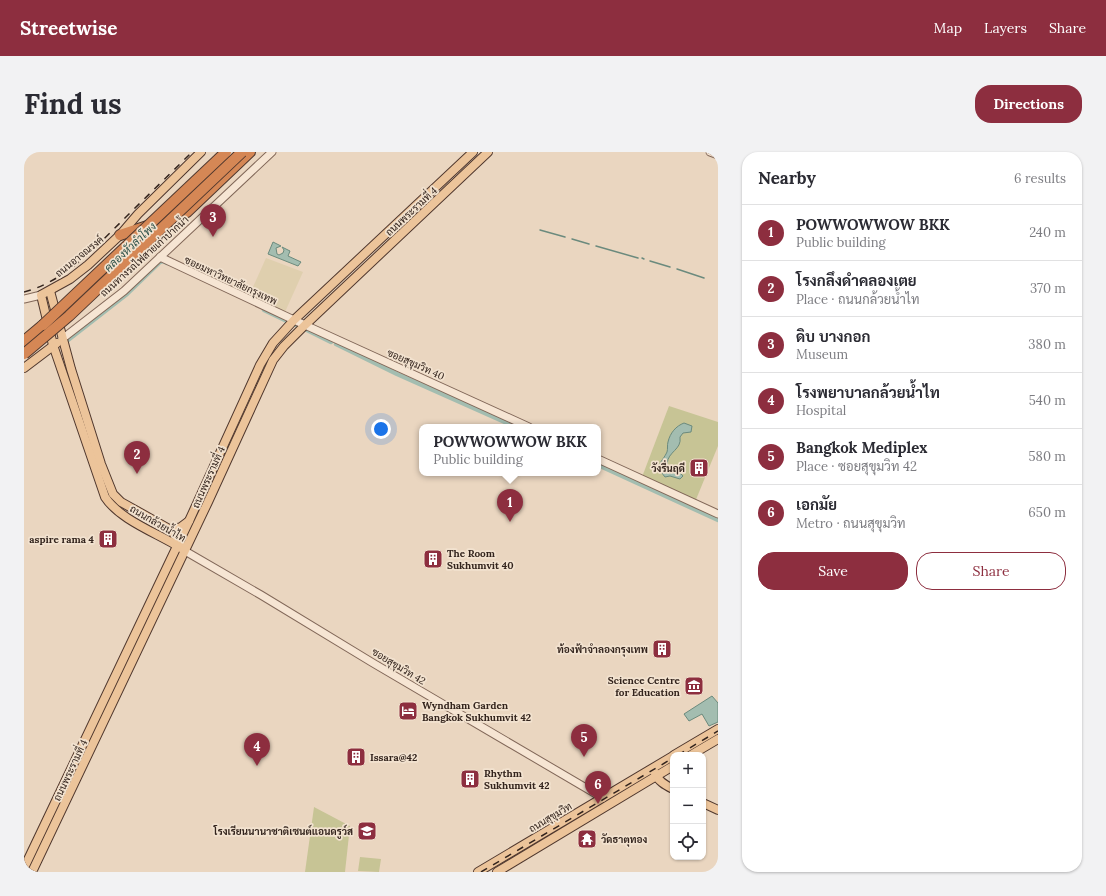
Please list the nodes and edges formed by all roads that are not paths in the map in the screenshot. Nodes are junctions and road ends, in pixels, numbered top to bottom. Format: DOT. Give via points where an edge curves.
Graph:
graph roads {
  1 [pos="201,152"];
  2 [pos="208,152"];
  3 [pos="226,152"];
  4 [pos="242,152"];
  5 [pos="250,152"];
  6 [pos="272,152"];
  7 [pos="473,152"];
  8 [pos="488,152"];
  9 [pos="710,152"];
  10 [pos="718,155"];
  11 [pos="443,180"];
  12 [pos="458,181"];
  13 [pos="129,232"];
  14 [pos="160,257"];
  15 [pos="50,293"];
  16 [pos="42,298"];
  17 [pos="24,299"];
  18 [pos="294,320"];
  19 [pos="305,325"];
  20 [pos="62,339"];
  21 [pos="24,341"];
  22 [pos="53,345"];
  23 [pos="24,354"];
  24 [pos="24,368"];
  25 [pos="522,424"];
  26 [pos="601,459"];
  27 [pos="109,495"];
  28 [pos="718,514"];
  29 [pos="189,521"];
  30 [pos="171,530"];
  31 [pos="178,544"];
  32 [pos="185,551"];
  33 [pos="106,696"];
  34 [pos="114,700"];
  35 [pos="718,729"];
  36 [pos="718,739"];
  37 [pos="679,752"];
  38 [pos="696,752"];
  39 [pos="670,757"];
  40 [pos="653,768"];
  41 [pos="670,768"];
  42 [pos="656,776"];
  43 [pos="671,788"];
  44 [pos="602,798"];
  45 [pos="706,804"];
  46 [pos="607,805"];
  47 [pos="718,810"];
  48 [pos="24,868"];
  49 [pos="32,872"];
  50 [pos="478,872"];
  51 [pos="497,872"];
  1 -- 13 [label="main road, ถนนอาจณรงค์" via="138,214"];
  2 -- 13 [label="main road, ถนนอาจณรงค์" via="134,223"];
  3 -- 21 [label="highway, bridge" via="57,313"];
  4 -- 23 [label="highway, bridge" via="69,316"];
  5 -- 13 [label="highway" via="187,212"];
  6 -- 14 [label="street, ถนนทางรถไฟสายเก่าปากน้ำ"];
  7 -- 11 [label="main road, ถนนพระรามที่ 4"];
  8 -- 12 [label="main road, ถนนพระรามที่ 4"];
  9 -- 10 [label="street"];
  11 -- 12 [label="main road"];
  11 -- 18 [label="main road, ถนนพระรามที่ 4"];
  12 -- 19 [label="main road, ถนนพระรามที่ 4"];
  13 -- 15 [label="main road, ถนนอาจณรงค์"];
  14 -- 18 [label="street, ซอยมหาวิทยาลัยกรุงเทพ"];
  14 -- 20 [label="street, ถนนทางรถไฟสายเก่าปากน้ำ" via="124,290"];
  15 -- 16 [label="main road, ถนนอาจณรงค์"];
  15 -- 20 [label="main road, ถนนกล้วยน้ำไท"];
  16 -- 17 [label="street, ถนนอาจณรงค์"];
  16 -- 22 [label="main road, ถนนกล้วยน้ำไท"];
  18 -- 19 [label="street, ซอยสุขุมวิท 40"];
  18 -- 29 [label="main road, ถนนพระรามที่ 4" via="273,343 260,365"];
  19 -- 25 [label="street, ซอยสุขุมวิท 40"];
  19 -- 32 [label="main road, ถนนพระรามที่ 4" via="273,360"];
  20 -- 22 [label="main road, ถนนทางรถไฟสายเก่าปากน้ำ"];
  20 -- 27 [label="main road, ถนนกล้วยน้ำไท"];
  22 -- 24 [label="main road, ถนนทางรถไฟสายเก่าปากน้ำ"];
  22 -- 27 [label="main road, ถนนกล้วยน้ำไท"];
  26 -- 28 [label="street"];
  27 -- 30 [label="main road, ถนนกล้วยน้ำไท"];
  27 -- 31 [label="main road, ถนนกล้วยน้ำไท" via="110,505 124,516"];
  29 -- 30 [label="main road"];
  29 -- 31 [label="main road, ถนนพระรามที่ 4"];
  30 -- 31 [label="main road, ถนนกล้วยน้ำไท"];
  31 -- 32 [label="main road, ถนนกล้วยน้ำไท"];
  31 -- 33 [label="main road, ถนนพระรามที่ 4"];
  32 -- 34 [label="main road, ถนนพระรามที่ 4"];
  32 -- 44 [label="street, ซอยสุขุมวิท 42"];
  33 -- 34 [label="main road"];
  33 -- 48 [label="main road, ถนนพระรามที่ 4"];
  34 -- 49 [label="main road, ถนนพระรามที่ 4"];
  35 -- 37 [label="main road, ถนนสุขุมวิท"];
  36 -- 38 [label="main road"];
  39 -- 40 [label="main road, ถนนสุขุมวิท"];
  40 -- 42 [label="main road"];
  40 -- 44 [label="main road, ถนนสุขุมวิท"];
  41 -- 42 [label="main road, ถนนสุขุมวิท"];
  42 -- 43 [label="main road"];
  42 -- 46 [label="main road, ถนนสุขุมวิท"];
  44 -- 46 [label="main road"];
  44 -- 50 [label="main road, ถนนสุขุมวิท"];
  45 -- 47 [label="main road"];
  46 -- 51 [label="main road, ถนนสุขุมวิท"];
}
